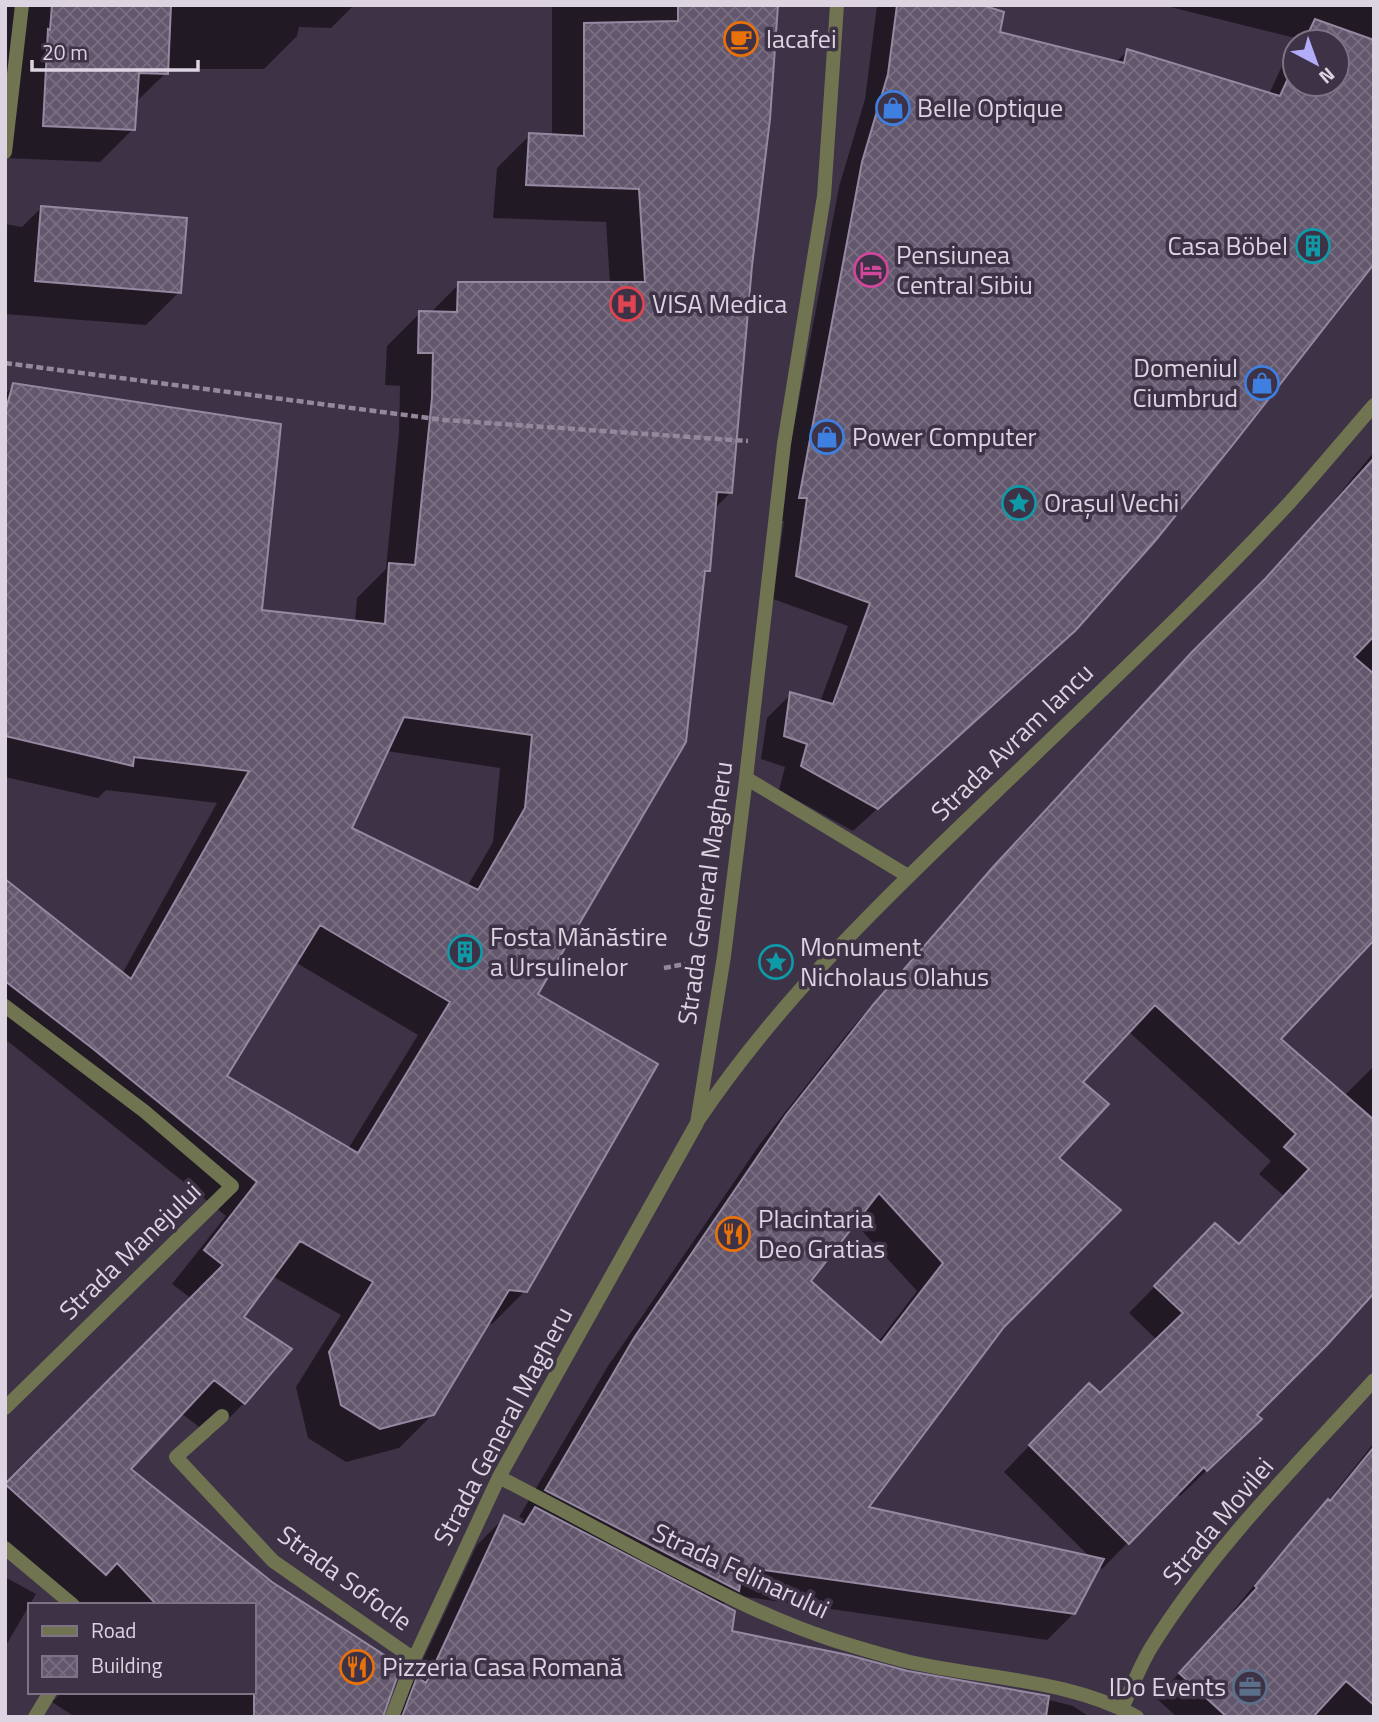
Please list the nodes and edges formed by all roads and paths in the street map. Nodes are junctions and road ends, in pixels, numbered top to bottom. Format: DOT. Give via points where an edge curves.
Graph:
graph roads {
  1 [pos="22,5"];
  2 [pos="837,5"];
  3 [pos="5,152"];
  4 [pos="5,363"];
  5 [pos="1374,405"];
  6 [pos="784,444"];
  7 [pos="747,778"];
  8 [pos="908,876"];
  9 [pos="5,1006"];
  10 [pos="696,1123"];
  11 [pos="1374,1380"];
  12 [pos="5,1408"];
  13 [pos="222,1416"];
  14 [pos="499,1476"];
  15 [pos="5,1548"];
  16 [pos="71,1603"];
  17 [pos="414,1659"];
  18 [pos="49,1694"];
  19 [pos="1122,1708"];
  20 [pos="35,1717"];
  21 [pos="392,1717"];
  22 [pos="1137,1717"];
  1 -- 3 [label="street"];
  2 -- 6 [label="street, Strada General Magheru" via="824,196"];
  4 -- 6 [label="path" via="444,420"];
  5 -- 8 [label="street, Strada Avram Iancu" via="1291,501 1172,622"];
  6 -- 7 [label="street, Strada General Magheru"];
  7 -- 8 [label="street"];
  7 -- 10 [label="street, Strada General Magheru"];
  8 -- 10 [label="street, Strada Avram Iancu" via="815,971 733,1070"];
  9 -- 12 [label="street, Strada Manejului" via="144,1111 232,1186"];
  10 -- 14 [label="street, Strada General Magheru"];
  11 -- 19 [label="street, Strada Movilei" via="1231,1537 1150,1648"];
  13 -- 17 [label="street, Strada Sofocle" via="176,1457 273,1561"];
  14 -- 17 [label="street, Strada General Magheru"];
  14 -- 19 [label="street, Strada Felinarului" via="703,1584 832,1640 910,1662 1045,1686"];
  15 -- 16 [label="street"];
  17 -- 21 [label="street, Strada General Magheru"];
  18 -- 20 [label="street"];
  19 -- 22 [label="street, Strada Felinarului"];
}
